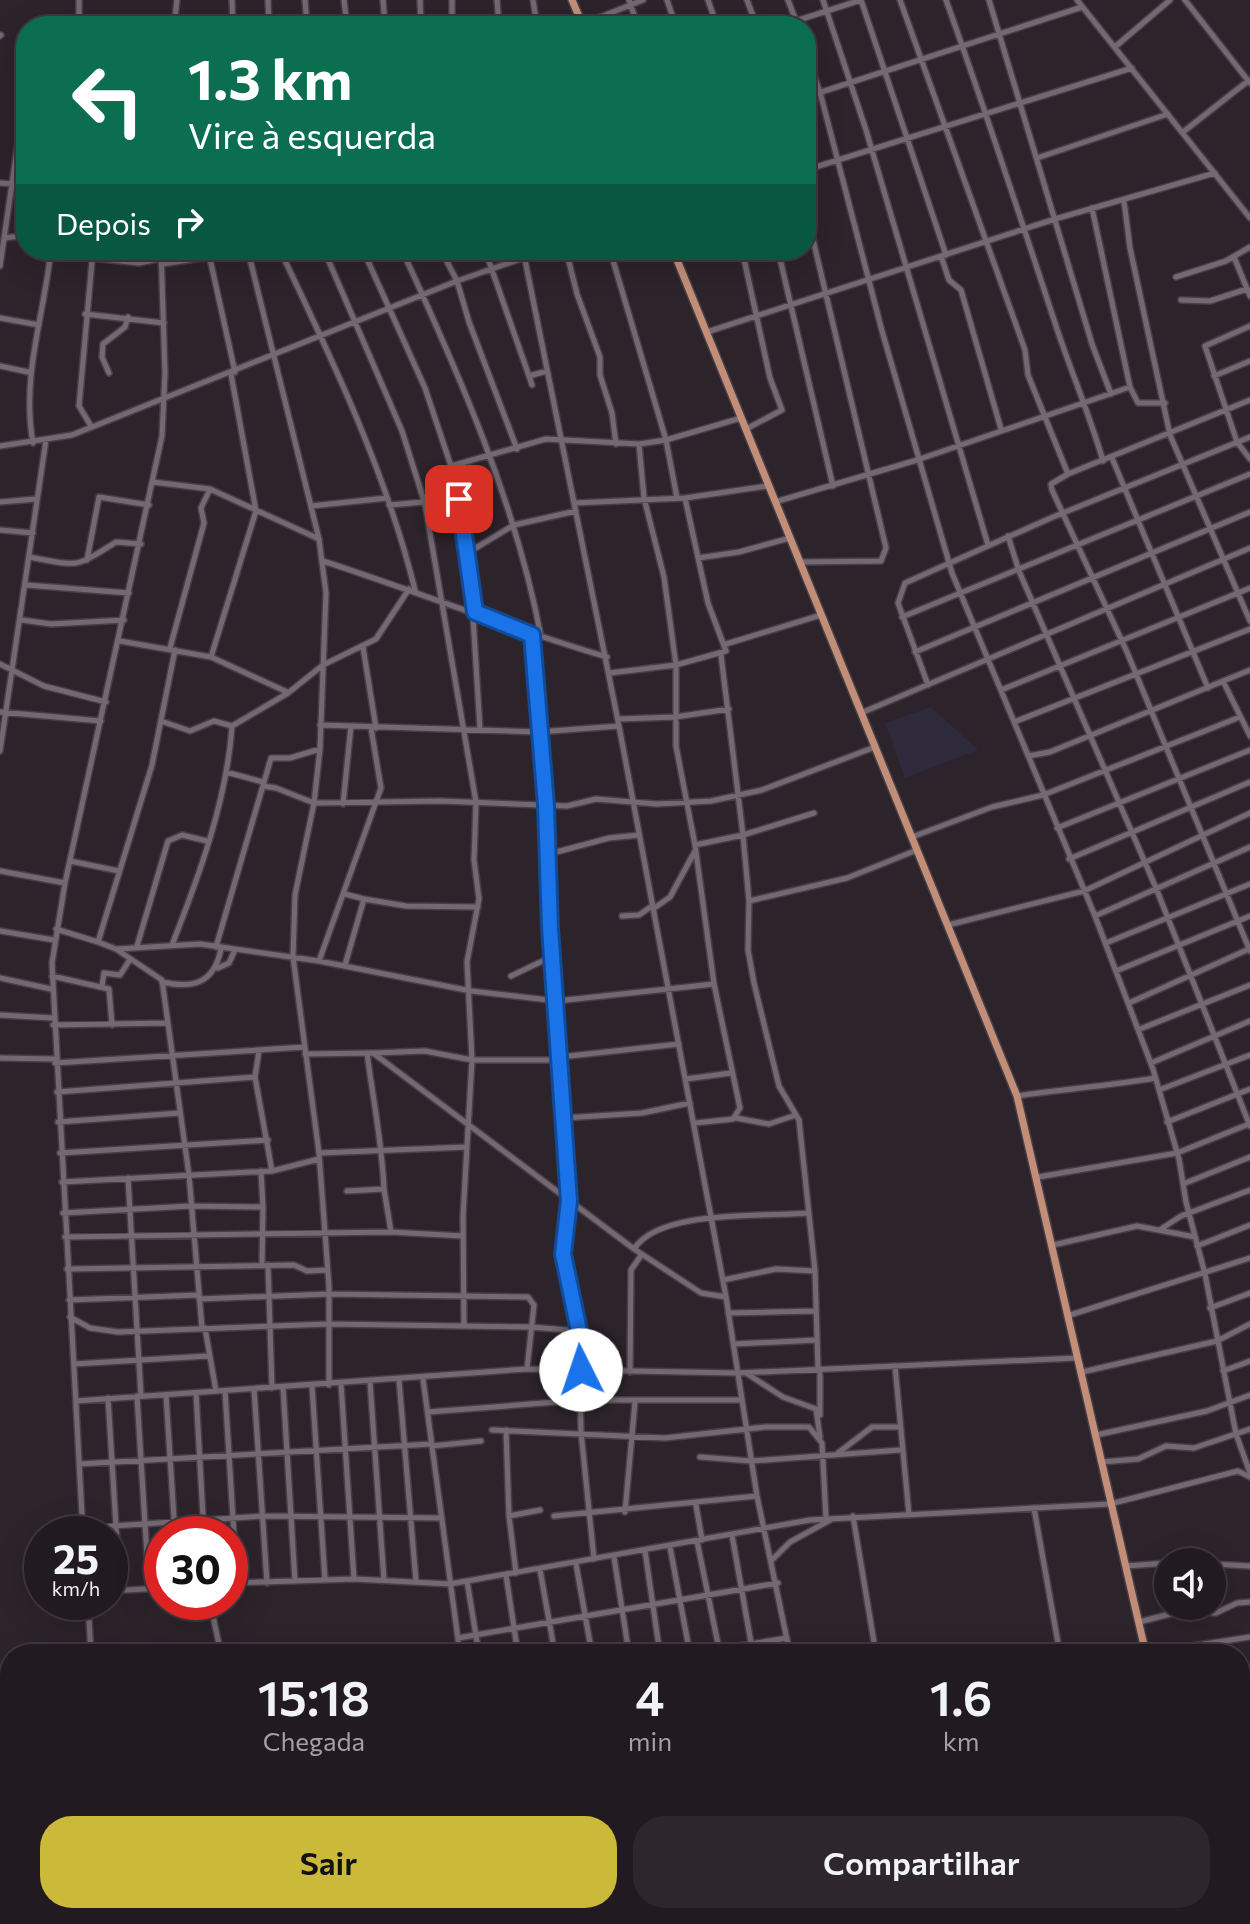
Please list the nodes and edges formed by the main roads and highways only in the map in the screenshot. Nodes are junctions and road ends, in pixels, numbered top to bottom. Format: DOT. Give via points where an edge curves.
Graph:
graph roads {
  1 [pos="677,260"];
  2 [pos="1144,1644"];
  1 -- 2 [label="main road" via="1017,1096"];
}
